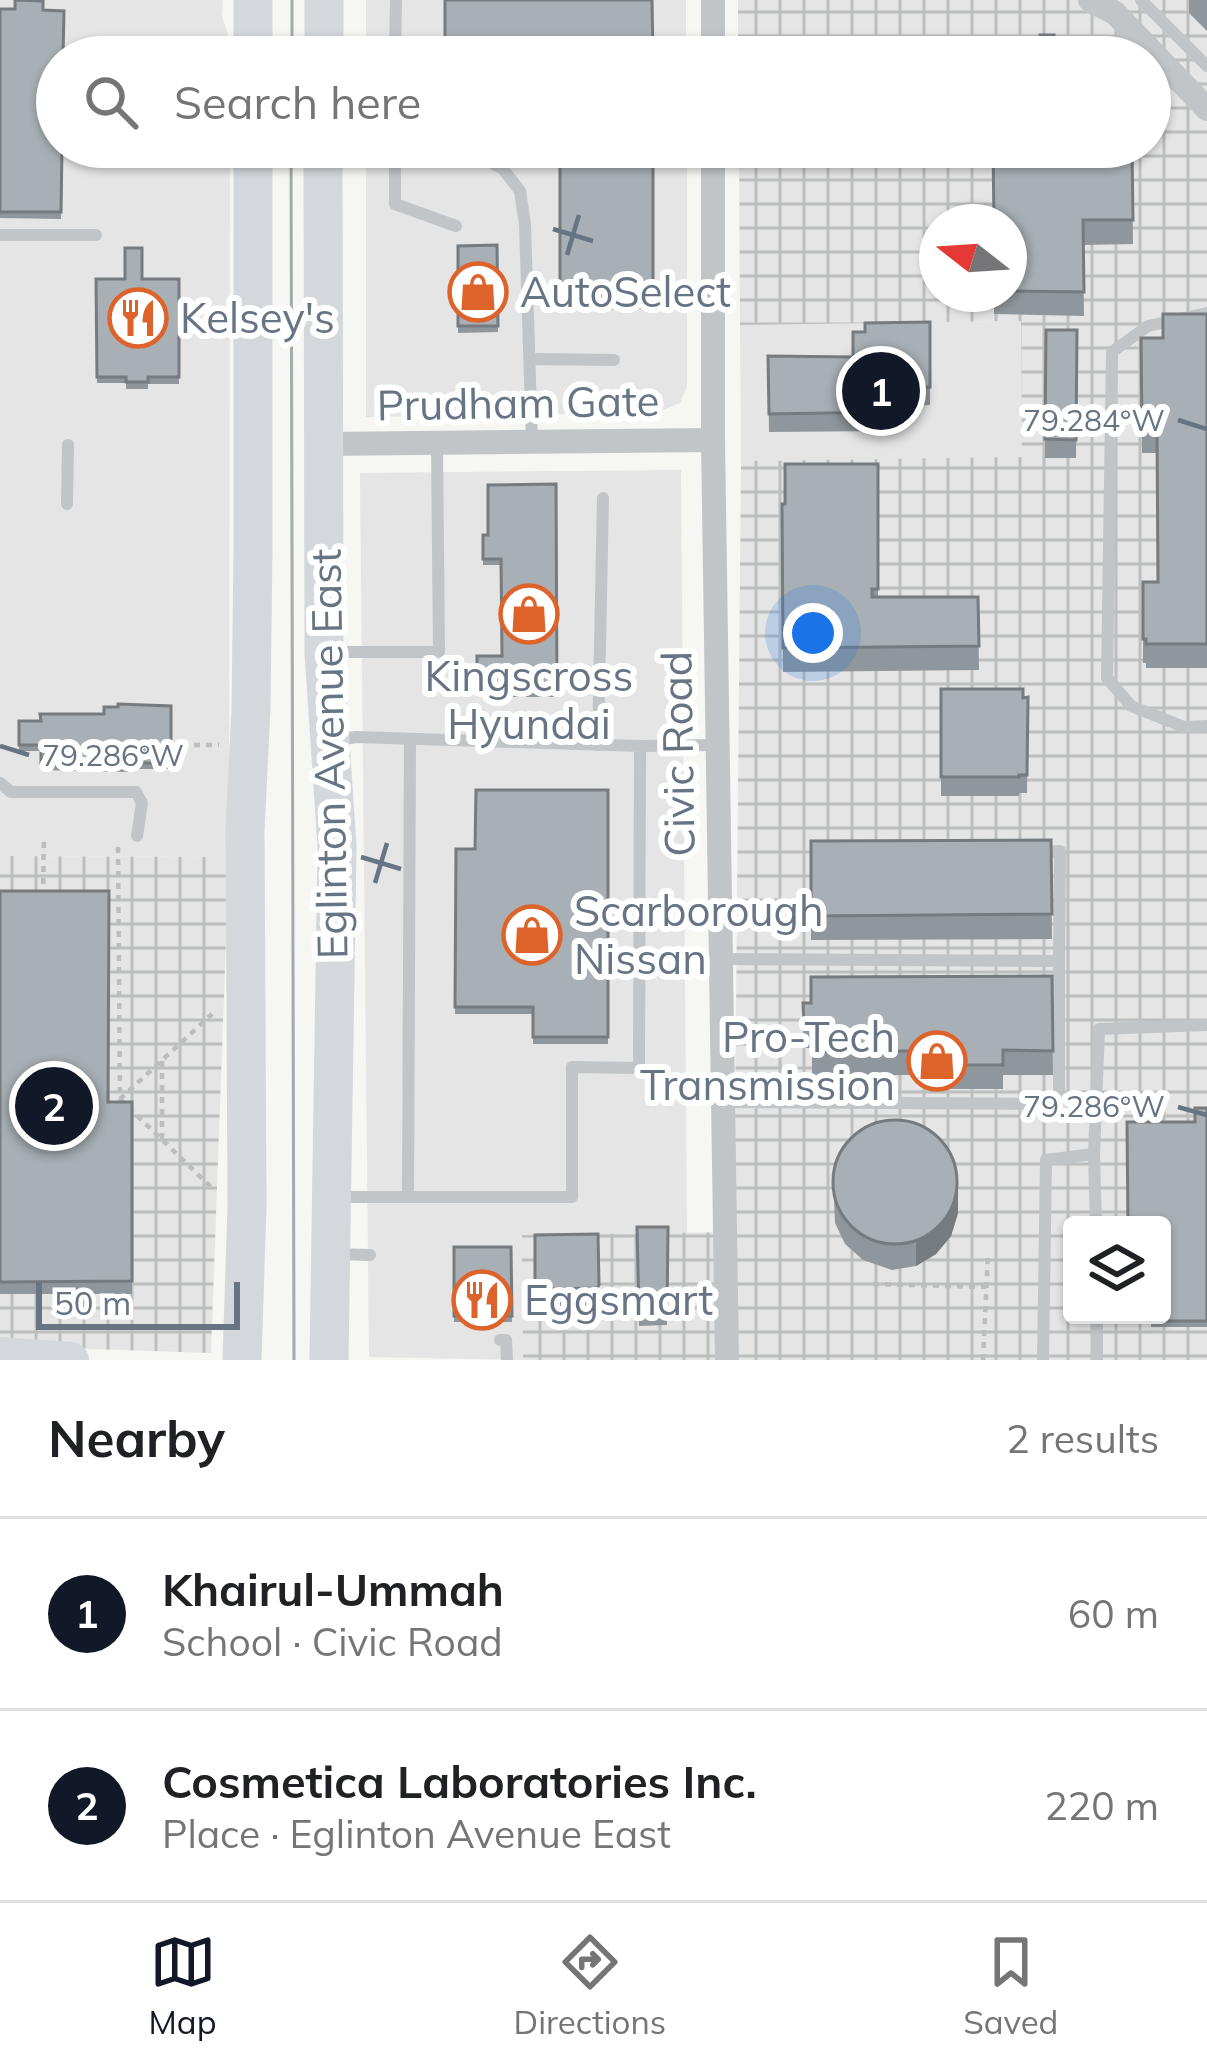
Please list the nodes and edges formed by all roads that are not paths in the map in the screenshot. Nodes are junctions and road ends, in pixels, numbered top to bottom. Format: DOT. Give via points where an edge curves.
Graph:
graph roads {
  1 [pos="253,0"];
  2 [pos="324,0"];
  3 [pos="396,0"];
  4 [pos="713,0"];
  5 [pos="1141,0"];
  6 [pos="1098,2"];
  7 [pos="253,36"];
  8 [pos="324,36"];
  9 [pos="395,36"];
  10 [pos="713,36"];
  11 [pos="1137,36"];
  12 [pos="1207,66"];
  13 [pos="1171,71"];
  14 [pos="1207,109"];
  15 [pos="253,168"];
  16 [pos="323,168"];
  17 [pos="394,168"];
  18 [pos="500,168"];
  19 [pos="713,168"];
  20 [pos="456,226"];
  21 [pos="0,235"];
  22 [pos="96,235"];
  23 [pos="1207,313"];
  24 [pos="530,359"];
  25 [pos="614,360"];
  26 [pos="713,440"];
  27 [pos="437,442"];
  28 [pos="532,442"];
  29 [pos="324,443"];
  30 [pos="68,445"];
  31 [pos="603,498"];
  32 [pos="67,504"];
  33 [pos="324,652"];
  34 [pos="1207,726"];
  35 [pos="410,740"];
  36 [pos="329,741"];
  37 [pos="717,745"];
  38 [pos="598,746"];
  39 [pos="640,746"];
  40 [pos="0,783"];
  41 [pos="137,836"];
  42 [pos="1019,852"];
  43 [pos="720,959"];
  44 [pos="1059,961"];
  45 [pos="1207,1024"];
  46 [pos="723,1102"];
  47 [pos="1094,1154"];
  48 [pos="330,1197"];
  49 [pos="409,1197"];
  50 [pos="1096,1216"];
  51 [pos="329,1253"];
  52 [pos="370,1255"];
  53 [pos="1097,1324"];
  54 [pos="500,1340"];
  55 [pos="0,1354"];
  56 [pos="71,1360"];
  57 [pos="242,1360"];
  58 [pos="329,1360"];
  59 [pos="507,1360"];
  60 [pos="727,1360"];
  61 [pos="1043,1360"];
  62 [pos="1097,1360"];
  1 -- 7 [label="main road"];
  2 -- 8 [label="main road"];
  3 -- 9 [label="lane"];
  4 -- 10 [label="street"];
  5 -- 12 [label="lane"];
  6 -- 11 [label="street"];
  13 -- 14 [label="street"];
  15 -- 57 [label="main road, Eglinton Avenue East"];
  16 -- 29 [label="main road, Eglinton Avenue East"];
  17 -- 20 [label="lane" via="395,204"];
  18 -- 24 [label="lane" via="520,191"];
  19 -- 26 [label="street, Civic Road"];
  21 -- 22 [label="lane"];
  23 -- 34 [label="lane" via="1148,326 1112,352 1107,678 1131,706 1184,727"];
  24 -- 25 [label="lane"];
  24 -- 28 [label="lane"];
  26 -- 28 [label="street, Prudham Gate"];
  26 -- 37 [label="street, Civic Road"];
  27 -- 28 [label="street, Prudham Gate"];
  27 -- 29 [label="street, Prudham Gate"];
  27 -- 33 [label="lane" via="439,652"];
  29 -- 33 [label="main road, Eglinton Avenue East"];
  30 -- 32 [label="lane"];
  31 -- 38 [label="lane"];
  33 -- 36 [label="main road, Eglinton Avenue East"];
  35 -- 36 [label="lane"];
  35 -- 38 [label="lane"];
  35 -- 49 [label="lane"];
  36 -- 48 [label="main road, Eglinton Avenue East" via="337,846"];
  37 -- 39 [label="lane"];
  37 -- 43 [label="street, Civic Road"];
  38 -- 39 [label="lane"];
  39 -- 49 [label="lane" via="639,1068 572,1066 572,1197"];
  40 -- 41 [label="lane" via="11,792 136,792"];
  42 -- 44 [label="lane" via="1060,851"];
  43 -- 44 [label="lane"];
  43 -- 46 [label="street, Civic Road"];
  44 -- 46 [label="lane" via="1059,1104"];
  45 -- 47 [label="lane" via="1100,1029"];
  46 -- 60 [label="street, Civic Road"];
  47 -- 50 [label="lane"];
  47 -- 61 [label="lane" via="1046,1160"];
  48 -- 49 [label="lane"];
  48 -- 51 [label="main road, Eglinton Avenue East"];
  51 -- 52 [label="lane"];
  51 -- 58 [label="main road, Eglinton Avenue East"];
  53 -- 62 [label="lane"];
  54 -- 59 [label="lane"];
  55 -- 56 [label="main road"];
}
